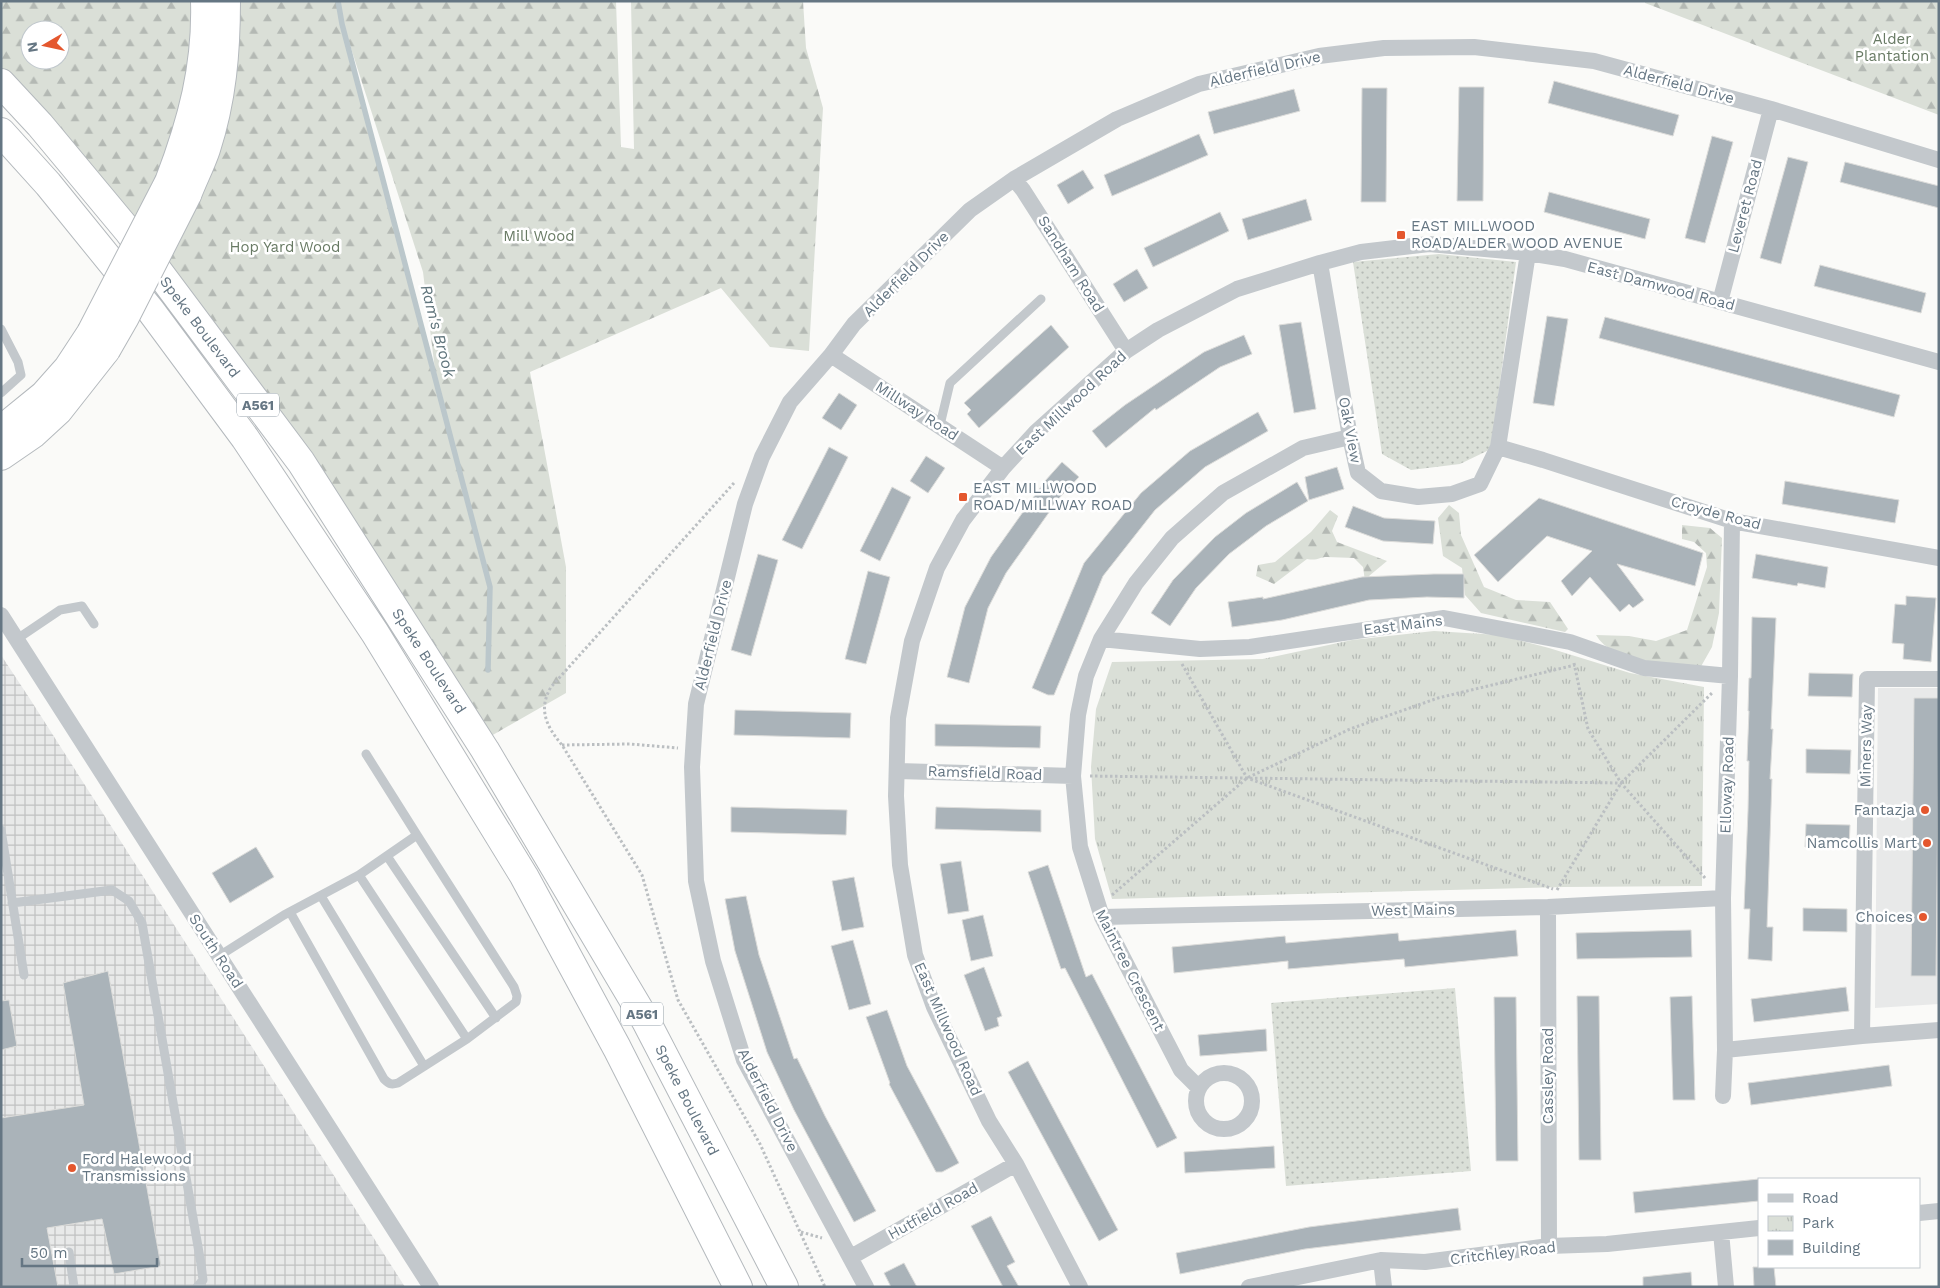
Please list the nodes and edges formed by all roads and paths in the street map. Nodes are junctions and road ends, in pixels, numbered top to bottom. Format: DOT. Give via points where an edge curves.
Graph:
graph roads {
  1 [pos="205,1"];
  2 [pos="226,1"];
  3 [pos="1,78"];
  4 [pos="1,83"];
  5 [pos="1771,109"];
  6 [pos="1,132"];
  7 [pos="1939,160"];
  8 [pos="1014,178"];
  9 [pos="178,188"];
  10 [pos="116,216"];
  11 [pos="1528,253"];
  12 [pos="1320,263"];
  13 [pos="1041,299"];
  14 [pos="1720,302"];
  15 [pos="1,329"];
  16 [pos="98,341"];
  17 [pos="1126,352"];
  18 [pos="831,356"];
  19 [pos="1939,362"];
  20 [pos="1,393"];
  21 [pos="940,425"];
  22 [pos="1,430"];
  23 [pos="1350,437"];
  24 [pos="1498,447"];
  25 [pos="1,456"];
  26 [pos="762,457"];
  27 [pos="1003,468"];
  28 [pos="1732,521"];
  29 [pos="1939,558"];
  30 [pos="1,614"];
  31 [pos="94,624"];
  32 [pos="17,639"];
  33 [pos="1101,639"];
  34 [pos="1570,642"];
  35 [pos="1172,646"];
  36 [pos="1575,665"];
  37 [pos="1730,676"];
  38 [pos="1939,679"];
  39 [pos="562,745"];
  40 [pos="693,750"];
  41 [pos="366,754"];
  42 [pos="898,771"];
  43 [pos="1073,776"];
  44 [pos="1247,778"];
  45 [pos="1622,783"];
  46 [pos="1,830"];
  47 [pos="417,835"];
  48 [pos="387,856"];
  49 [pos="359,875"];
  50 [pos="1557,890"];
  51 [pos="321,896"];
  52 [pos="1723,898"];
  53 [pos="12,903"];
  54 [pos="1548,906"];
  55 [pos="290,912"];
  56 [pos="1100,912"];
  57 [pos="219,956"];
  58 [pos="24,975"];
  59 [pos="496,1018"];
  60 [pos="1939,1030"];
  61 [pos="1862,1036"];
  62 [pos="467,1039"];
  63 [pos="1725,1050"];
  64 [pos="424,1066"];
  65 [pos="1199,1088"];
  66 [pos="1723,1096"];
  67 [pos="1016,1164"];
  68 [pos="1939,1211"];
  69 [pos="1920,1213"];
  70 [pos="1758,1228"];
  71 [pos="1721,1232"];
  72 [pos="1549,1246"];
  73 [pos="69,1252"];
  74 [pos="851,1257"];
  75 [pos="1382,1260"];
  76 [pos="74,1287"];
  77 [pos="197,1287"];
  78 [pos="431,1287"];
  79 [pos="738,1287"];
  80 [pos="784,1287"];
  81 [pos="825,1287"];
  82 [pos="866,1287"];
  83 [pos="1080,1287"];
  84 [pos="1249,1287"];
  85 [pos="1384,1287"];
  86 [pos="1726,1287"];
  1 -- 9 [label="highway" via="204,59"];
  2 -- 9 [label="highway" via="224,72 218,104 206,149"];
  3 -- 10 [label="highway"];
  4 -- 10 [label="highway, Speke Boulevard / A561"];
  5 -- 7 [label="street, Alderfield Drive"];
  5 -- 8 [label="street, Alderfield Drive" via="1594,61 1474,46 1384,48 1319,56 1199,84 1117,119"];
  5 -- 14 [label="street, Leveret Road"];
  6 -- 79 [label="highway, Speke Boulevard / A561" via="48,184 150,311 245,438 380,641 524,876 617,1048"];
  8 -- 17 [label="street, Sandham Road"];
  8 -- 18 [label="street, Alderfield Drive" via="964,216 854,324"];
  9 -- 16 [label="highway, bridge"];
  10 -- 80 [label="highway, Speke Boulevard / A561" via="301,462 447,688 646,1021"];
  11 -- 12 [label="street, East Damwood Road" via="1429,244 1361,252"];
  11 -- 14 [label="street, East Damwood Road" via="1565,259"];
  11 -- 24 [label="street, Oak View"];
  12 -- 17 [label="street, East Millwood Road" via="1236,289 1158,330"];
  12 -- 23 [label="street, Oak View"];
  13 -- 21 [label="lane" via="950,383"];
  14 -- 19 [label="street, East Damwood Road"];
  15 -- 20 [label="lane" via="21,375"];
  16 -- 22 [label="highway" via="44,395"];
  16 -- 25 [label="highway" via="58,411 33,434"];
  17 -- 27 [label="street, East Millwood Road" via="1036,432"];
  18 -- 21 [label="street, Millway Road"];
  18 -- 26 [label="street, Alderfield Drive" via="790,402"];
  21 -- 27 [label="street, Millway Road"];
  23 -- 24 [label="street, Oak View" via="1358,472 1381,491 1418,497 1452,494 1480,484"];
  23 -- 33 [label="street, Maintree Crescent" via="1303,448 1222,493 1172,538 1136,583"];
  24 -- 28 [label="street, Croyde Road"];
  26 -- 39 [label="path" via="745,470 551,687 544,699 545,715 550,732"];
  26 -- 40 [label="street, Alderfield Drive" via="745,504 696,704"];
  27 -- 42 [label="street, East Millwood Road" via="963,520 937,568 912,641 898,718"];
  28 -- 29 [label="street, Croyde Road"];
  28 -- 37 [label="street, Elloway Road"];
  30 -- 32 [label="street, South Road"];
  31 -- 32 [label="lane" via="82,606 60,610"];
  32 -- 57 [label="street, South Road"];
  33 -- 35 [label="street, East Mains"];
  33 -- 43 [label="street, Maintree Crescent" via="1086,676 1078,714"];
  34 -- 35 [label="street, East Mains" via="1444,618 1250,647 1200,649"];
  34 -- 36 [label="path"];
  34 -- 37 [label="street, East Mains" via="1644,668"];
  35 -- 44 [label="path"];
  36 -- 44 [label="path" via="1438,698 1350,729"];
  36 -- 45 [label="path" via="1588,729"];
  37 -- 45 [label="path"];
  37 -- 52 [label="street, Elloway Road"];
  38 -- 61 [label="street, Miners Way" via="1867,679"];
  39 -- 40 [label="path" via="630,744"];
  39 -- 81 [label="path" via="642,875 678,1000 760,1144"];
  40 -- 74 [label="street, Alderfield Drive" via="696,881 712,961 744,1060"];
  41 -- 47 [label="lane"];
  42 -- 43 [label="street, Ramsfield Road"];
  42 -- 67 [label="street, East Millwood Road" via="896,796 900,865 915,955 934,1007 985,1112"];
  43 -- 44 [label="path"];
  43 -- 56 [label="street, Maintree Crescent" via="1080,847"];
  44 -- 45 [label="path"];
  44 -- 50 [label="path"];
  44 -- 56 [label="path"];
  45 -- 50 [label="path"];
  45 -- 52 [label="path"];
  46 -- 53 [label="lane"];
  47 -- 48 [label="lane"];
  47 -- 59 [label="lane" via="514,987 516,1002"];
  48 -- 49 [label="lane"];
  48 -- 59 [label="lane"];
  49 -- 51 [label="lane"];
  49 -- 62 [label="lane"];
  50 -- 54 [label="path"];
  51 -- 55 [label="lane"];
  51 -- 64 [label="lane"];
  52 -- 54 [label="street, West Mains"];
  52 -- 63 [label="street, Elloway Road"];
  53 -- 58 [label="lane"];
  53 -- 77 [label="lane" via="112,890 129,901 142,923 203,1280"];
  54 -- 56 [label="street, West Mains"];
  54 -- 72 [label="street, Cassley Road"];
  55 -- 57 [label="lane"];
  55 -- 64 [label="lane" via="384,1079 392,1085"];
  56 -- 65 [label="street, Maintree Crescent" via="1181,1070"];
  57 -- 78 [label="street, South Road"];
  59 -- 62 [label="lane"];
  60 -- 61 [label="street"];
  61 -- 63 [label="street"];
  62 -- 64 [label="lane"];
  63 -- 66 [label="street, Elloway Road"];
  67 -- 74 [label="street, Hutfield Road"];
  67 -- 83 [label="street, East Millwood Road"];
  68 -- 69 [label="street"];
  70 -- 71 [label="street, Critchley Road"];
  71 -- 72 [label="street, Critchley Road" via="1607,1244"];
  71 -- 86 [label="street"];
  72 -- 75 [label="street, Critchley Road" via="1425,1262"];
  73 -- 76 [label="lane"];
  74 -- 82 [label="street, Alderfield Drive"];
  75 -- 84 [label="street, Critchley Road"];
  75 -- 85 [label="street"];
}
